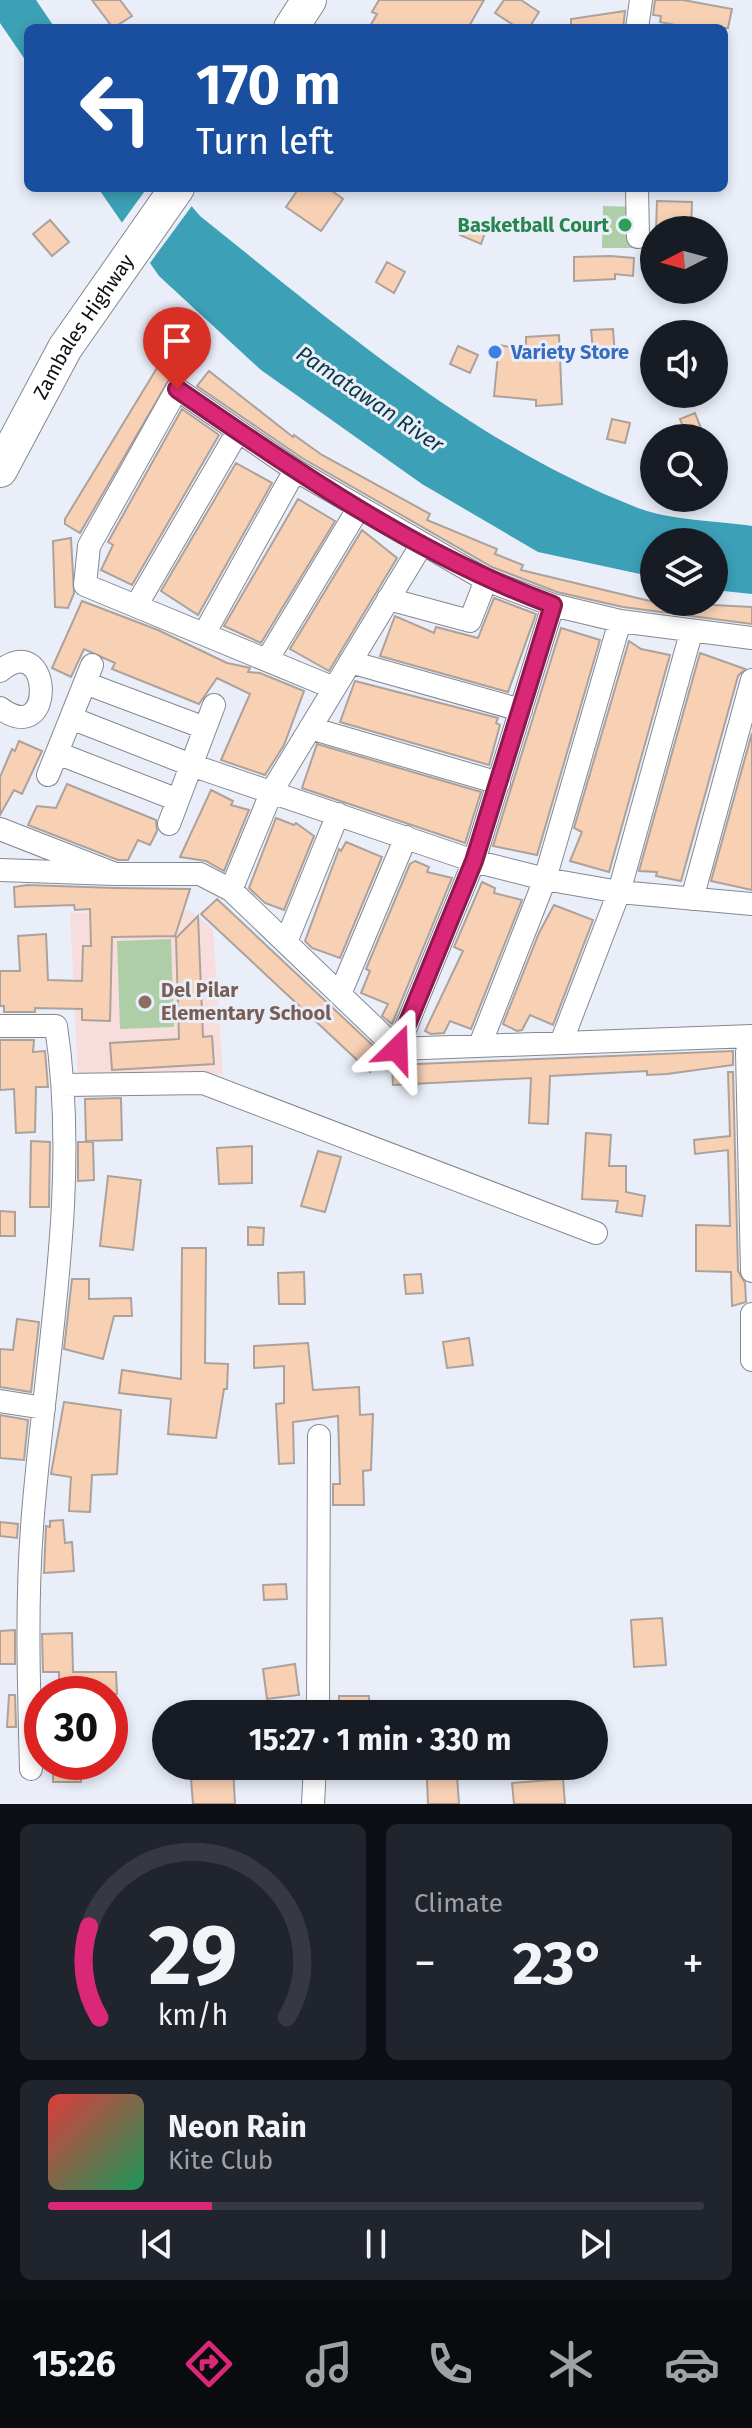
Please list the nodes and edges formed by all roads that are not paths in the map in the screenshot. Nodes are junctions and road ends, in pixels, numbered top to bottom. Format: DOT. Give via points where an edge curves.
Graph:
graph roads {
  1 [pos="641,0"];
  2 [pos="638,24"];
  3 [pos="174,192"];
  4 [pos="637,192"];
  5 [pos="638,237"];
  6 [pos="238,431"];
  7 [pos="0,470"];
  8 [pos="295,470"];
  9 [pos="358,509"];
  10 [pos="422,544"];
  11 [pos="486,580"];
  12 [pos="388,599"];
  13 [pos="553,605"];
  14 [pos="136,606"];
  15 [pos="620,621"];
  16 [pos="691,633"];
  17 [pos="204,634"];
  18 [pos="752,638"];
  19 [pos="267,660"];
  20 [pos="350,662"];
  21 [pos="0,671"];
  22 [pos="752,680"];
  23 [pos="42,684"];
  24 [pos="334,688"];
  25 [pos="214,705"];
  26 [pos="36,707"];
  27 [pos="0,708"];
  28 [pos="521,710"];
  29 [pos="71,717"];
  30 [pos="205,728"];
  31 [pos="310,728"];
  32 [pos="57,753"];
  33 [pos="191,765"];
  34 [pos="48,775"];
  35 [pos="499,783"];
  36 [pos="272,791"];
  37 [pos="178,800"];
  38 [pos="338,814"];
  39 [pos="169,824"];
  40 [pos="0,829"];
  41 [pos="406,837"];
  42 [pos="474,861"];
  43 [pos="0,870"];
  44 [pos="115,874"];
  45 [pos="545,879"];
  46 [pos="231,890"];
  47 [pos="619,892"];
  48 [pos="692,899"];
  49 [pos="752,904"];
  50 [pos="286,942"];
  51 [pos="340,994"];
  52 [pos="0,1026"];
  53 [pos="752,1038"];
  54 [pos="561,1043"];
  55 [pos="480,1045"];
  56 [pos="397,1049"];
  57 [pos="749,1065"];
  58 [pos="65,1085"];
  59 [pos="750,1142"];
  60 [pos="750,1217"];
  61 [pos="596,1233"];
  62 [pos="752,1271"];
  63 [pos="752,1314"];
  64 [pos="752,1360"];
  65 [pos="0,1401"];
  66 [pos="44,1408"];
  67 [pos="319,1436"];
  68 [pos="31,1676"];
  69 [pos="318,1700"];
  70 [pos="314,1780"];
  71 [pos="313,1804"];
  1 -- 2 [label="street"];
  3 -- 7 [label="main road, Zambales Highway" via="65,348"];
  4 -- 5 [label="street"];
  6 -- 8 [label="street"];
  6 -- 14 [label="street"];
  6 -- 14 [label="street" via="177,389 89,546 85,585"];
  8 -- 9 [label="street"];
  8 -- 17 [label="street"];
  9 -- 10 [label="street"];
  9 -- 19 [label="street"];
  10 -- 11 [label="street"];
  10 -- 12 [label="street"];
  11 -- 12 [label="street" via="470,621"];
  11 -- 13 [label="street"];
  12 -- 20 [label="street"];
  13 -- 15 [label="street"];
  13 -- 28 [label="street"];
  14 -- 17 [label="street"];
  15 -- 16 [label="street"];
  15 -- 45 [label="street"];
  16 -- 18 [label="street"];
  16 -- 47 [label="street"];
  17 -- 19 [label="street"];
  19 -- 24 [label="street"];
  20 -- 24 [label="street"];
  20 -- 28 [label="street"];
  21 -- 23 [label="street" via="22,664 37,672"];
  22 -- 48 [label="street"];
  23 -- 26 [label="street" via="43,697"];
  23 -- 29 [label="street"];
  24 -- 31 [label="street"];
  25 -- 30 [label="street"];
  26 -- 27 [label="street" via="17,716"];
  26 -- 29 [label="street"];
  28 -- 35 [label="street"];
  29 -- 30 [label="street" via="88,674"];
  29 -- 32 [label="street"];
  29 -- 33 [label="street"];
  30 -- 33 [label="street"];
  31 -- 35 [label="street"];
  31 -- 36 [label="street"];
  32 -- 34 [label="street"];
  32 -- 37 [label="street"];
  33 -- 36 [label="street"];
  33 -- 37 [label="street"];
  35 -- 42 [label="street"];
  36 -- 38 [label="street"];
  36 -- 46 [label="street"];
  37 -- 39 [label="street"];
  38 -- 41 [label="street"];
  38 -- 50 [label="street"];
  40 -- 44 [label="street"];
  41 -- 42 [label="street"];
  41 -- 51 [label="street"];
  42 -- 45 [label="street"];
  42 -- 56 [label="street"];
  43 -- 44 [label="street"];
  44 -- 46 [label="street" via="200,874"];
  45 -- 47 [label="street"];
  45 -- 55 [label="street"];
  46 -- 50 [label="street"];
  47 -- 48 [label="street"];
  47 -- 54 [label="street"];
  48 -- 49 [label="street"];
  50 -- 51 [label="street"];
  51 -- 56 [label="street"];
  52 -- 58 [label="street" via="56,1026"];
  53 -- 54 [label="street"];
  53 -- 57 [label="street"];
  54 -- 55 [label="street"];
  55 -- 56 [label="street"];
  57 -- 59 [label="street"];
  58 -- 61 [label="street" via="203,1083"];
  58 -- 66 [label="street" via="60,1226"];
  59 -- 60 [label="street"];
  60 -- 62 [label="street"];
  63 -- 64 [label="street"];
  65 -- 66 [label="street"];
  66 -- 68 [label="street" via="31,1543"];
  67 -- 69 [label="street"];
  70 -- 71 [label="street"];
}
